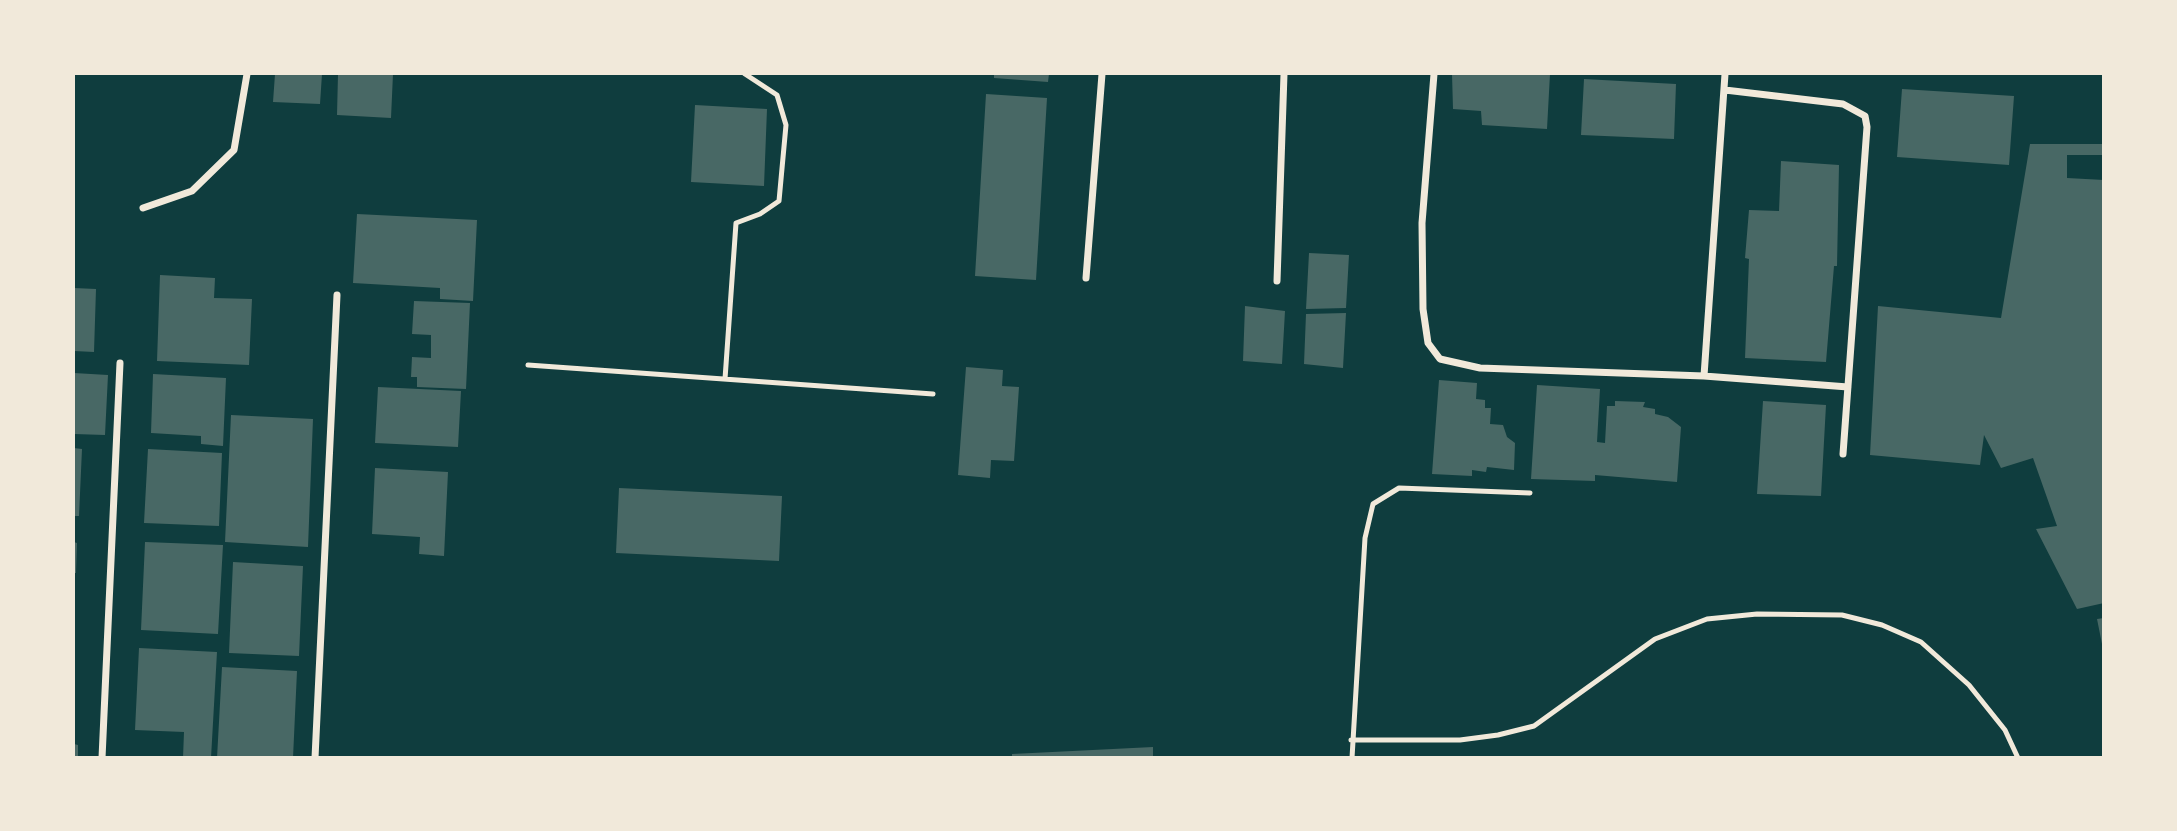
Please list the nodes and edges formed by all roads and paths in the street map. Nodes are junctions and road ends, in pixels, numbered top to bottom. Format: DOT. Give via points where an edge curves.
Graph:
graph roads {
  1 [pos="247,74"];
  2 [pos="745,74"];
  3 [pos="1102,74"];
  4 [pos="1284,74"];
  5 [pos="1434,74"];
  6 [pos="1725,74"];
  7 [pos="1725,90"];
  8 [pos="143,208"];
  9 [pos="1086,278"];
  10 [pos="1277,281"];
  11 [pos="337,295"];
  12 [pos="120,363"];
  13 [pos="528,365"];
  14 [pos="1703,376"];
  15 [pos="725,379"];
  16 [pos="1848,387"];
  17 [pos="933,394"];
  18 [pos="1843,454"];
  19 [pos="1530,493"];
  20 [pos="1351,740"];
  21 [pos="102,758"];
  22 [pos="315,758"];
  23 [pos="1352,758"];
  24 [pos="2018,758"];
  1 -- 8 [label="street" via="234,150 192,191"];
  2 -- 15 [label="lane" via="777,96 786,125 779,201 736,223"];
  3 -- 9 [label="street"];
  4 -- 10 [label="street"];
  5 -- 14 [label="street" via="1422,223 1423,309 1428,344 1440,359 1480,368"];
  6 -- 7 [label="street"];
  7 -- 14 [label="street"];
  7 -- 16 [label="street" via="1843,104 1866,116"];
  11 -- 22 [label="street"];
  12 -- 21 [label="street"];
  13 -- 15 [label="lane"];
  14 -- 16 [label="street"];
  15 -- 17 [label="lane"];
  16 -- 18 [label="street"];
  19 -- 20 [label="lane" via="1399,488 1373,503 1364,538"];
  20 -- 23 [label="lane"];
  20 -- 24 [label="lane" via="1460,740 1534,726 1655,639 1707,619 1757,614 1842,615 1921,642 1969,685 2005,730"];
}
